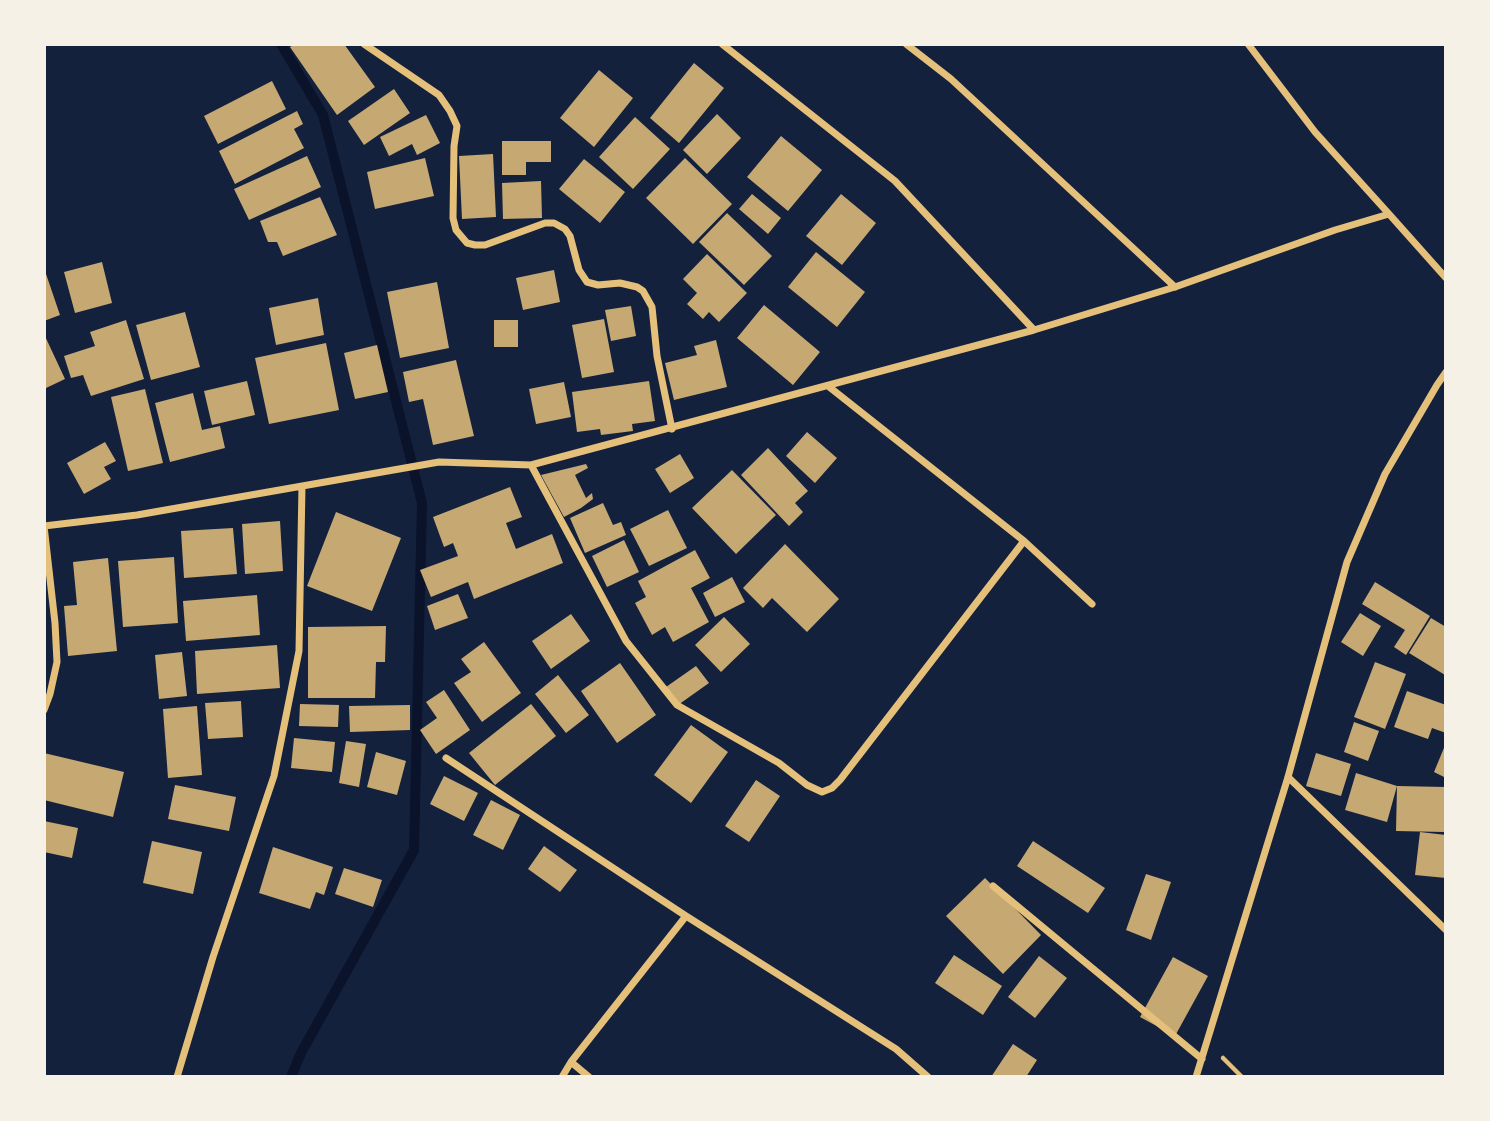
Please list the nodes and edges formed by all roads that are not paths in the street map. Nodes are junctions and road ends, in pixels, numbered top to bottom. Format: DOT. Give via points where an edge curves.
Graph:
graph roads {
  1 [pos="364,44"];
  2 [pos="722,44"];
  3 [pos="906,44"];
  4 [pos="1248,44"];
  5 [pos="1389,214"];
  6 [pos="1446,278"];
  7 [pos="1175,287"];
  8 [pos="1034,330"];
  9 [pos="1446,372"];
  10 [pos="1437,385"];
  11 [pos="828,386"];
  12 [pos="1446,391"];
  13 [pos="672,429"];
  14 [pos="531,465"];
  15 [pos="302,486"];
  16 [pos="44,526"];
  17 [pos="1024,541"];
  18 [pos="1092,604"];
  19 [pos="44,710"];
  20 [pos="446,758"];
  21 [pos="1288,777"];
  22 [pos="993,886"];
  23 [pos="686,916"];
  24 [pos="1446,930"];
  25 [pos="1202,1059"];
  26 [pos="571,1062"];
  27 [pos="177,1077"];
  28 [pos="562,1077"];
  29 [pos="589,1077"];
  30 [pos="928,1077"];
  31 [pos="1196,1077"];
  1 -- 13 [label="street" via="439,95 450,111 457,126 453,218 467,243 485,245 554,223 570,236 587,282 620,283 643,291 652,307"];
  2 -- 8 [label="street" via="895,181"];
  3 -- 7 [label="street" via="951,79"];
  4 -- 5 [label="street" via="1315,132"];
  5 -- 6 [label="street"];
  5 -- 7 [label="street"];
  7 -- 8 [label="street"];
  8 -- 11 [label="street"];
  9 -- 10 [label="street"];
  10 -- 12 [label="street"];
  10 -- 21 [label="street" via="1385,474 1347,562"];
  11 -- 13 [label="street"];
  11 -- 17 [label="street"];
  13 -- 14 [label="street"];
  14 -- 15 [label="street" via="439,462"];
  14 -- 17 [label="street" via="626,641 677,705 822,792 841,780"];
  15 -- 16 [label="street"];
  15 -- 27 [label="street" via="299,651 274,776"];
  16 -- 19 [label="street" via="57,662"];
  17 -- 18 [label="street"];
  20 -- 23 [label="street"];
  21 -- 24 [label="street"];
  21 -- 25 [label="street"];
  22 -- 25 [label="street"];
  23 -- 26 [label="street"];
  23 -- 30 [label="street" via="896,1049"];
  25 -- 31 [label="street"];
  26 -- 28 [label="street"];
  26 -- 29 [label="street"];
}
